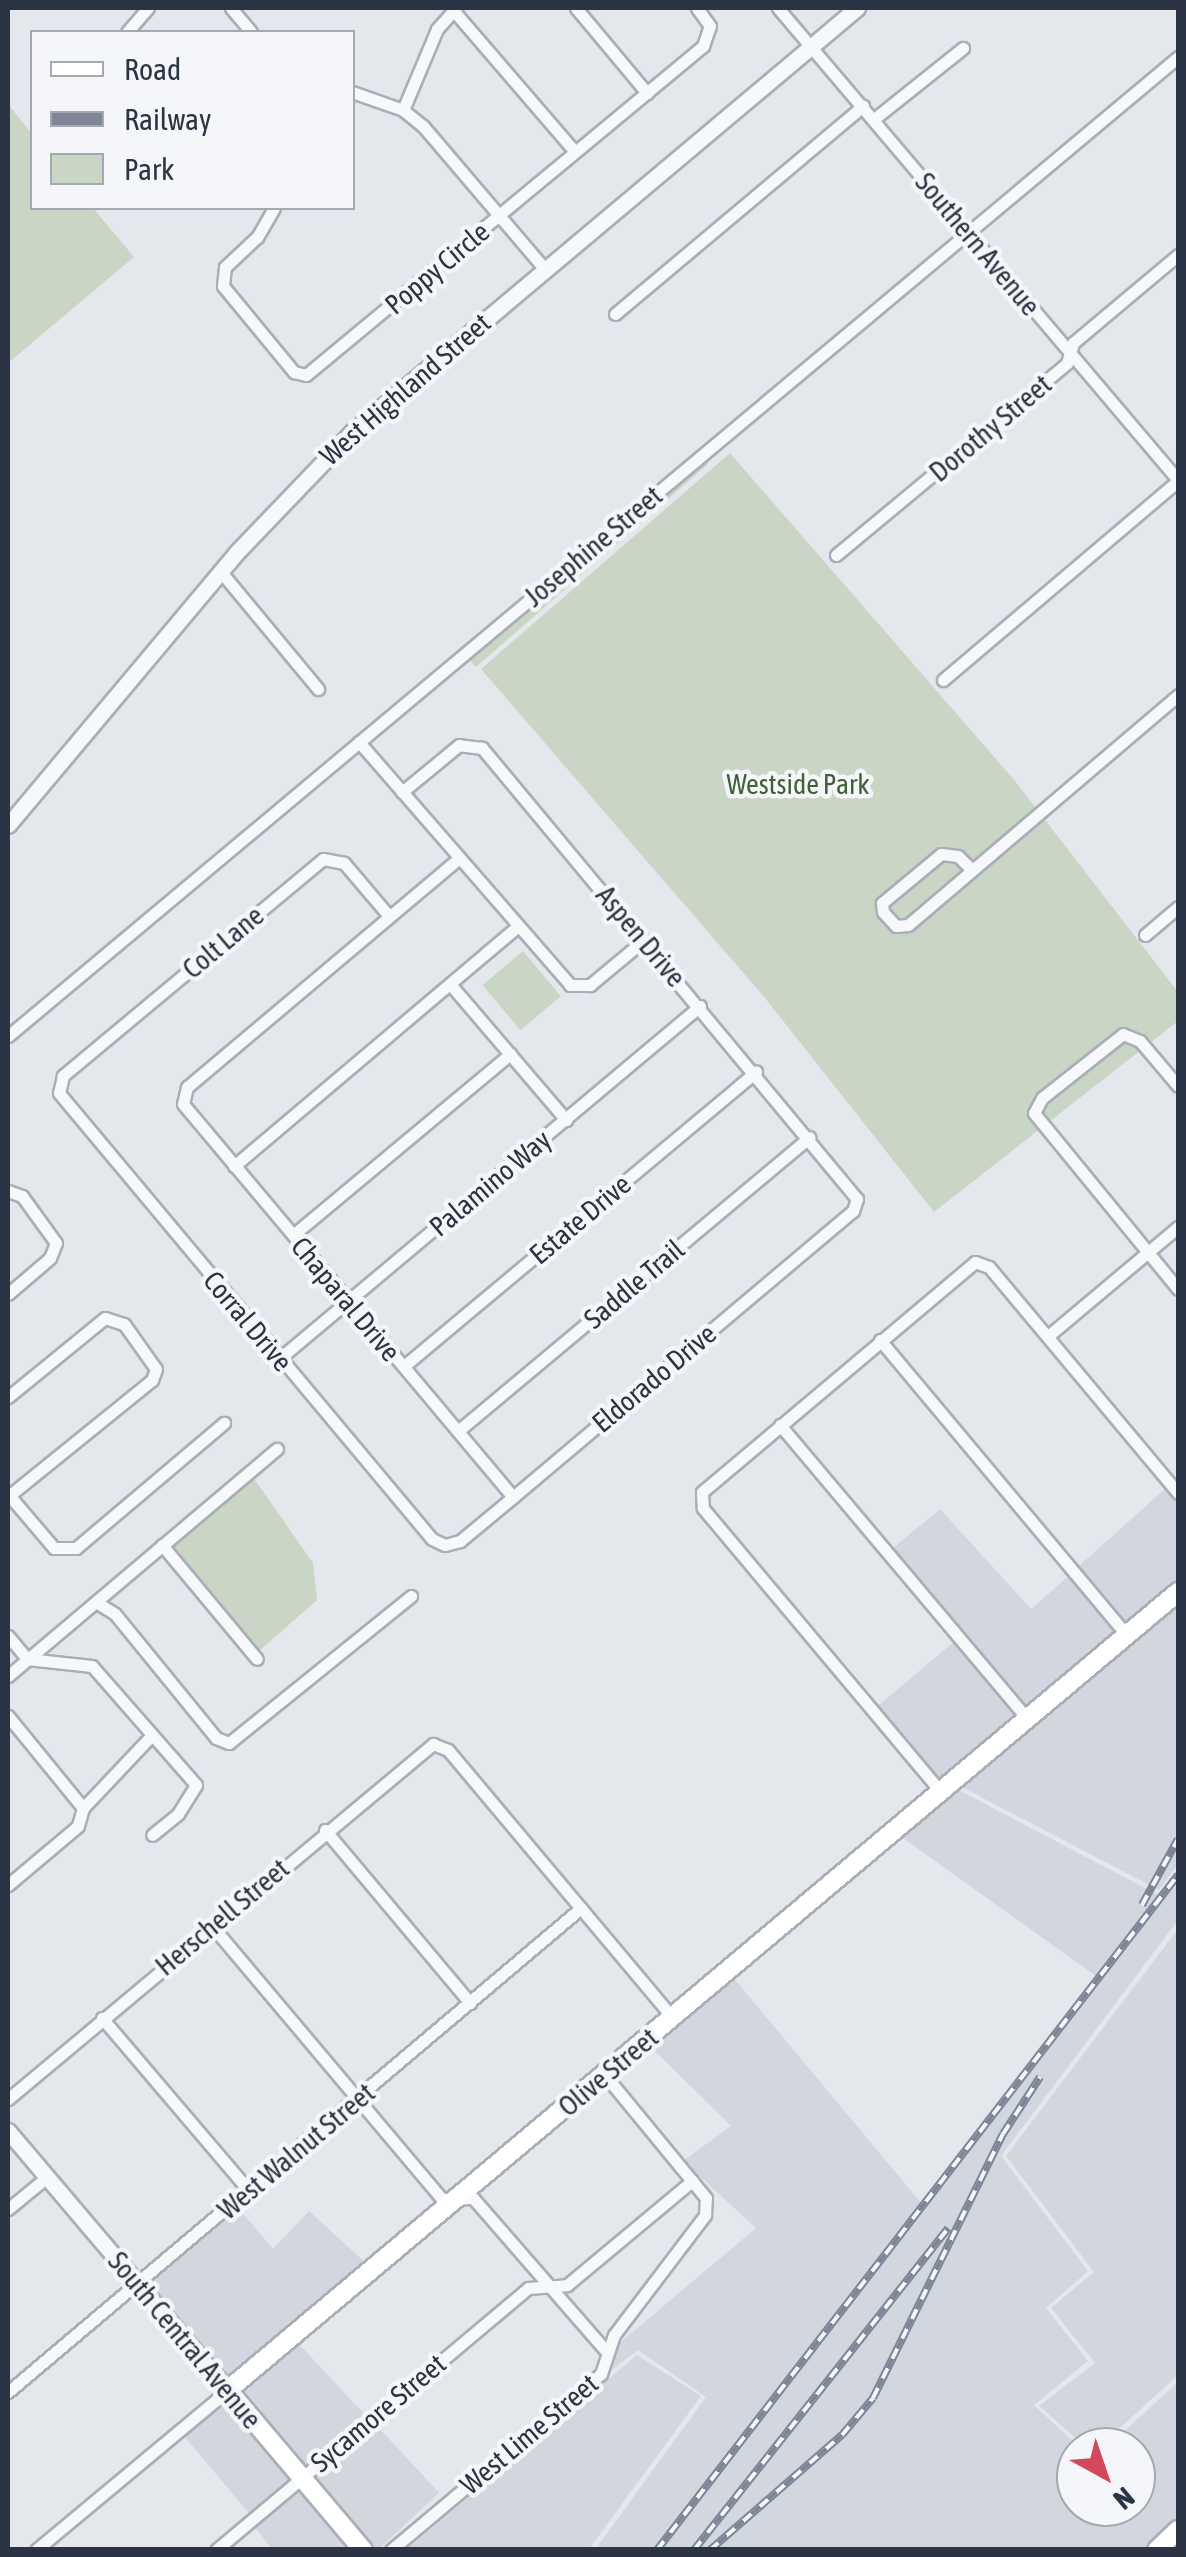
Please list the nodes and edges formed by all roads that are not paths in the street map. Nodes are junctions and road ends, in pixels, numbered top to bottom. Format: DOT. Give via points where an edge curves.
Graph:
graph roads {
  1 [pos="148,8"];
  2 [pos="231,8"];
  3 [pos="576,8"];
  4 [pos="697,8"];
  5 [pos="778,8"];
  6 [pos="857,8"];
  7 [pos="454,9"];
  8 [pos="131,30"];
  9 [pos="249,30"];
  10 [pos="811,46"];
  11 [pos="963,48"];
  12 [pos="1178,57"];
  13 [pos="647,92"];
  14 [pos="355,93"];
  15 [pos="863,106"];
  16 [pos="403,110"];
  17 [pos="874,120"];
  18 [pos="575,152"];
  19 [pos="273,210"];
  20 [pos="500,216"];
  21 [pos="969,232"];
  22 [pos="1178,255"];
  23 [pos="544,268"];
  24 [pos="615,314"];
  25 [pos="1070,353"];
  26 [pos="1178,458"];
  27 [pos="1178,480"];
  28 [pos="836,555"];
  29 [pos="221,572"];
  30 [pos="942,680"];
  31 [pos="318,689"];
  32 [pos="1178,696"];
  33 [pos="359,742"];
  34 [pos="402,792"];
  35 [pos="8,824"];
  36 [pos="458,858"];
  37 [pos="970,869"];
  38 [pos="1178,908"];
  39 [pos="389,916"];
  40 [pos="516,928"];
  41 [pos="1145,935"];
  42 [pos="644,940"];
  43 [pos="450,984"];
  44 [pos="700,1006"];
  45 [pos="8,1036"];
  46 [pos="510,1054"];
  47 [pos="756,1072"];
  48 [pos="1178,1086"];
  49 [pos="58,1090"];
  50 [pos="566,1120"];
  51 [pos="809,1137"];
  52 [pos="234,1166"];
  53 [pos="8,1191"];
  54 [pos="857,1203"];
  55 [pos="1178,1227"];
  56 [pos="292,1235"];
  57 [pos="1148,1252"];
  58 [pos="1178,1289"];
  59 [pos="8,1294"];
  60 [pos="348,1301"];
  61 [pos="1048,1336"];
  62 [pos="880,1340"];
  63 [pos="280,1358"];
  64 [pos="404,1366"];
  65 [pos="8,1398"];
  66 [pos="224,1424"];
  67 [pos="780,1425"];
  68 [pos="458,1431"];
  69 [pos="278,1449"];
  70 [pos="1178,1493"];
  71 [pos="8,1495"];
  72 [pos="513,1497"];
  73 [pos="162,1545"];
  74 [pos="445,1545"];
  75 [pos="1178,1592"];
  76 [pos="411,1596"];
  77 [pos="96,1602"];
  78 [pos="1127,1634"];
  79 [pos="8,1636"];
  80 [pos="26,1659"];
  81 [pos="257,1660"];
  82 [pos="8,1676"];
  83 [pos="8,1716"];
  84 [pos="1028,1719"];
  85 [pos="152,1734"];
  86 [pos="940,1792"];
  87 [pos="83,1808"];
  88 [pos="325,1830"];
  89 [pos="152,1835"];
  90 [pos="8,1885"];
  91 [pos="581,1908"];
  92 [pos="212,1926"];
  93 [pos="470,2003"];
  94 [pos="102,2018"];
  95 [pos="674,2018"];
  96 [pos="605,2075"];
  97 [pos="8,2099"];
  98 [pos="357,2099"];
  99 [pos="8,2131"];
  100 [pos="46,2177"];
  101 [pos="692,2181"];
  102 [pos="249,2191"];
  103 [pos="457,2199"];
  104 [pos="8,2209"];
  105 [pos="138,2284"];
  106 [pos="546,2286"];
  107 [pos="606,2351"];
  108 [pos="228,2390"];
  109 [pos="8,2392"];
  110 [pos="301,2477"];
  111 [pos="1178,2530"];
  112 [pos="36,2550"];
  113 [pos="216,2550"];
  114 [pos="363,2550"];
  115 [pos="391,2550"];
  116 [pos="1158,2550"];
  1 -- 8 [label="street"];
  2 -- 9 [label="street"];
  3 -- 13 [label="street"];
  4 -- 13 [label="street, Poppy Circle" via="710,26 708,41"];
  5 -- 10 [label="street, Southern Avenue"];
  6 -- 10 [label="street, West Highland Street"];
  7 -- 16 [label="street" via="437,29"];
  7 -- 18 [label="street"];
  10 -- 15 [label="street, Southern Avenue"];
  10 -- 23 [label="street, West Highland Street"];
  11 -- 17 [label="street"];
  12 -- 21 [label="street, Josephine Street"];
  13 -- 18 [label="street, Poppy Circle"];
  14 -- 16 [label="street"];
  15 -- 17 [label="street, Southern Avenue"];
  15 -- 24 [label="street"];
  16 -- 20 [label="street"];
  17 -- 21 [label="street, Southern Avenue"];
  18 -- 20 [label="street, Poppy Circle"];
  19 -- 20 [label="street, Poppy Circle" via="226,267 223,286 294,372 306,375"];
  20 -- 23 [label="street"];
  21 -- 25 [label="street, Southern Avenue"];
  21 -- 33 [label="street, Josephine Street"];
  22 -- 25 [label="street, Dorothy Street" via="1073,343"];
  23 -- 29 [label="street, West Highland Street" via="351,432"];
  25 -- 27 [label="street, Southern Avenue"];
  25 -- 28 [label="street, Dorothy Street" via="1068,364"];
  26 -- 27 [label="street"];
  27 -- 30 [label="street"];
  29 -- 31 [label="street"];
  29 -- 35 [label="street, West Highland Street"];
  32 -- 37 [label="street"];
  33 -- 34 [label="street"];
  33 -- 45 [label="street, Josephine Street"];
  34 -- 36 [label="street"];
  34 -- 42 [label="street, Aspen Drive" via="459,745 477,744"];
  36 -- 39 [label="street"];
  36 -- 40 [label="street"];
  37 -- 37 [label="street" via="958,856 940,854 882,903 883,912 904,927"];
  38 -- 41 [label="street"];
  39 -- 49 [label="street, Colt Lane" via="344,863 323,859 63,1076"];
  39 -- 52 [label="street, Chaparal Drive" via="187,1087 183,1100"];
  40 -- 42 [label="street" via="576,988"];
  40 -- 43 [label="street"];
  42 -- 44 [label="street, Aspen Drive"];
  43 -- 46 [label="street"];
  43 -- 52 [label="street"];
  44 -- 47 [label="street, Aspen Drive"];
  44 -- 50 [label="street, Palamino Way"];
  46 -- 50 [label="street"];
  46 -- 56 [label="street"];
  47 -- 51 [label="street, Aspen Drive"];
  47 -- 64 [label="street, Estate Drive"];
  48 -- 57 [label="street" via="1144,1046 1126,1034 1115,1036 1042,1098 1034,1113"];
  49 -- 63 [label="street, Corral Drive"];
  50 -- 60 [label="street, Palamino Way"];
  51 -- 54 [label="street, Aspen Drive"];
  51 -- 68 [label="street, Saddle Trail"];
  52 -- 56 [label="street, Chaparal Drive"];
  53 -- 59 [label="street" via="22,1196 53,1234 55,1251"];
  54 -- 72 [label="street, Eldorado Drive"];
  55 -- 57 [label="street"];
  56 -- 60 [label="street, Chaparal Drive"];
  57 -- 58 [label="street"];
  57 -- 61 [label="street"];
  60 -- 63 [label="street, Palamino Way"];
  60 -- 64 [label="street, Chaparal Drive"];
  61 -- 62 [label="street" via="981,1263 967,1266"];
  61 -- 70 [label="street"];
  62 -- 67 [label="street"];
  62 -- 78 [label="street"];
  63 -- 74 [label="street, Corral Drive" via="432,1539"];
  64 -- 68 [label="street, Chaparal Drive"];
  65 -- 71 [label="street" via="105,1318 124,1324 156,1368 152,1380"];
  66 -- 71 [label="street" via="76,1548 54,1548"];
  67 -- 84 [label="street"];
  67 -- 86 [label="street" via="702,1492 703,1508"];
  68 -- 72 [label="street, Chaparal Drive"];
  69 -- 73 [label="street"];
  72 -- 74 [label="street, Eldorado Drive" via="460,1541"];
  73 -- 77 [label="street"];
  73 -- 81 [label="street"];
  75 -- 78 [label="main road, Olive Street"];
  76 -- 77 [label="street" via="229,1743 216,1738 115,1614"];
  77 -- 80 [label="street"];
  78 -- 84 [label="main road, Olive Street"];
  79 -- 80 [label="street"];
  80 -- 82 [label="street"];
  80 -- 85 [label="street" via="92,1666"];
  83 -- 87 [label="street"];
  84 -- 86 [label="main road, Olive Street"];
  85 -- 87 [label="street"];
  85 -- 89 [label="street" via="196,1785 178,1814"];
  86 -- 95 [label="main road, Olive Street"];
  87 -- 90 [label="street" via="78,1826"];
  88 -- 91 [label="street, Herschell Street" via="424,1747 442,1746"];
  88 -- 92 [label="street, Herschell Street"];
  88 -- 93 [label="street"];
  91 -- 93 [label="street, West Walnut Street"];
  91 -- 95 [label="street"];
  92 -- 94 [label="street, Herschell Street"];
  92 -- 98 [label="street"];
  93 -- 98 [label="street, West Walnut Street"];
  94 -- 97 [label="street, Herschell Street"];
  94 -- 102 [label="street"];
  95 -- 96 [label="main road, Olive Street"];
  96 -- 101 [label="street"];
  96 -- 103 [label="main road, Olive Street"];
  98 -- 102 [label="street, West Walnut Street"];
  98 -- 103 [label="street" via="442,2198"];
  99 -- 100 [label="street, South Central Avenue"];
  100 -- 104 [label="street"];
  100 -- 105 [label="street, South Central Avenue"];
  101 -- 106 [label="street, Sycamore Street" via="567,2285"];
  101 -- 107 [label="street, West Lime Street" via="707,2205"];
  102 -- 105 [label="street, West Walnut Street"];
  103 -- 106 [label="street" via="473,2198"];
  103 -- 108 [label="main road, Olive Street"];
  105 -- 108 [label="street, South Central Avenue"];
  105 -- 109 [label="street, West Walnut Street"];
  106 -- 107 [label="street"];
  106 -- 110 [label="street, Sycamore Street" via="528,2288"];
  107 -- 115 [label="street, West Lime Street" via="610,2362 601,2374"];
  108 -- 110 [label="main road, South Central Avenue"];
  108 -- 112 [label="street, Olive Street"];
  110 -- 113 [label="street, Sycamore Street"];
  110 -- 114 [label="main road, South Central Avenue"];
  111 -- 116 [label="main road"];
}
